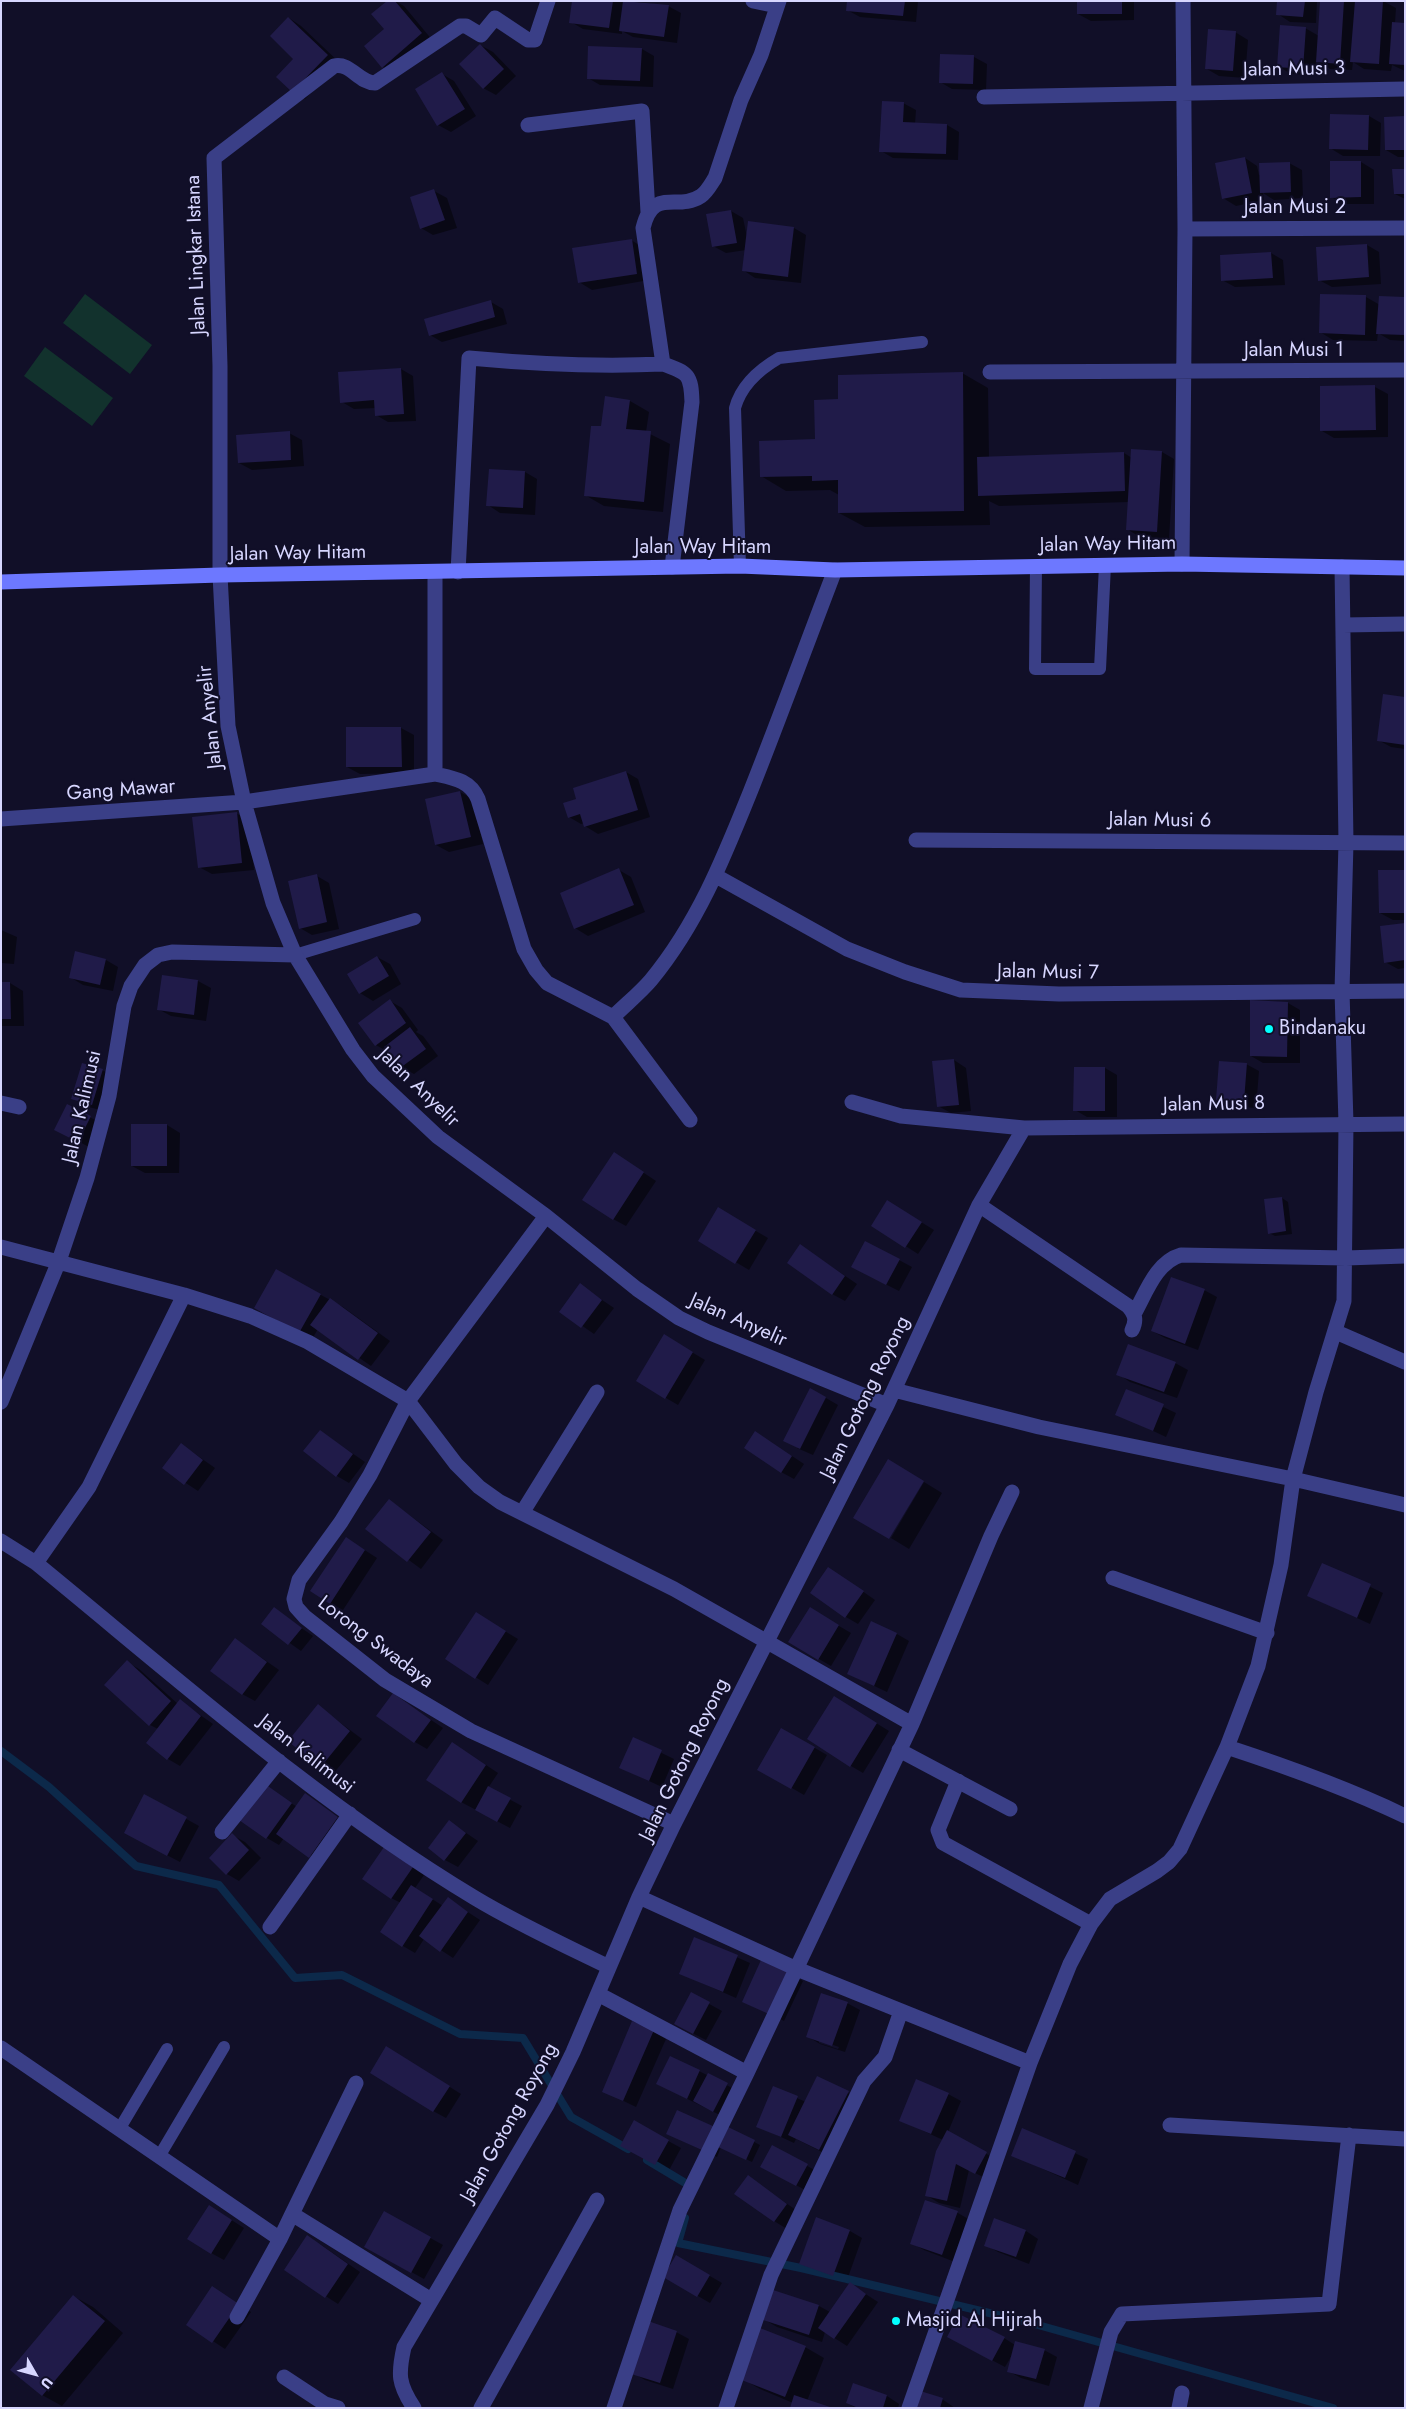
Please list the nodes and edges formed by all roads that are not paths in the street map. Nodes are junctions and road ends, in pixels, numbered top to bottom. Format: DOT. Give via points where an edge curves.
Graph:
graph roads {
  1 [pos="548,1"];
  2 [pos="753,1"];
  3 [pos="1183,1"];
  4 [pos="778,4"];
  5 [pos="1405,89"];
  6 [pos="1184,92"];
  7 [pos="984,97"];
  8 [pos="528,125"];
  9 [pos="648,212"];
  10 [pos="1405,228"];
  11 [pos="1185,229"];
  12 [pos="922,342"];
  13 [pos="663,364"];
  14 [pos="1405,370"];
  15 [pos="990,372"];
  16 [pos="1184,372"];
  17 [pos="1182,564"];
  18 [pos="1104,565"];
  19 [pos="740,566"];
  20 [pos="1036,566"];
  21 [pos="672,567"];
  22 [pos="1342,567"];
  23 [pos="1405,568"];
  24 [pos="835,570"];
  25 [pos="435,572"];
  26 [pos="458,572"];
  27 [pos="220,575"];
  28 [pos="1,582"];
  29 [pos="1405,624"];
  30 [pos="1343,625"];
  31 [pos="435,774"];
  32 [pos="244,802"];
  33 [pos="1,819"];
  34 [pos="916,840"];
  35 [pos="1346,843"];
  36 [pos="1405,843"];
  37 [pos="716,876"];
  38 [pos="415,920"];
  39 [pos="295,955"];
  40 [pos="1342,990"];
  41 [pos="1405,990"];
  42 [pos="612,1017"];
  43 [pos="852,1102"];
  44 [pos="1,1103"];
  45 [pos="19,1107"];
  46 [pos="690,1120"];
  47 [pos="1346,1123"];
  48 [pos="1405,1124"];
  49 [pos="1024,1128"];
  50 [pos="979,1205"];
  51 [pos="546,1216"];
  52 [pos="1,1247"];
  53 [pos="1405,1256"];
  54 [pos="1346,1258"];
  55 [pos="59,1261"];
  56 [pos="184,1295"];
  57 [pos="1134,1314"];
  58 [pos="1132,1330"];
  59 [pos="1336,1332"];
  60 [pos="1405,1362"];
  61 [pos="894,1390"];
  62 [pos="597,1392"];
  63 [pos="2,1398"];
  64 [pos="408,1401"];
  65 [pos="887,1404"];
  66 [pos="1293,1479"];
  67 [pos="1012,1492"];
  68 [pos="1405,1505"];
  69 [pos="522,1513"];
  70 [pos="1,1540"];
  71 [pos="36,1563"];
  72 [pos="1114,1578"];
  73 [pos="1267,1634"];
  74 [pos="766,1641"];
  75 [pos="912,1724"];
  76 [pos="1227,1748"];
  77 [pos="899,1750"];
  78 [pos="279,1761"];
  79 [pos="958,1781"];
  80 [pos="1010,1809"];
  81 [pos="350,1814"];
  82 [pos="1405,1816"];
  83 [pos="674,1824"];
  84 [pos="222,1832"];
  85 [pos="639,1897"];
  86 [pos="1091,1924"];
  87 [pos="270,1927"];
  88 [pos="609,1967"];
  89 [pos="797,1969"];
  90 [pos="598,1994"];
  91 [pos="901,2011"];
  92 [pos="224,2047"];
  93 [pos="1,2048"];
  94 [pos="167,2049"];
  95 [pos="1030,2063"];
  96 [pos="747,2073"];
  97 [pos="356,2083"];
  98 [pos="1170,2125"];
  99 [pos="120,2128"];
  100 [pos="1349,2135"];
  101 [pos="1405,2139"];
  102 [pos="160,2156"];
  103 [pos="597,2200"];
  104 [pos="292,2214"];
  105 [pos="280,2238"];
  106 [pos="431,2300"];
  107 [pos="237,2317"];
  108 [pos="284,2378"];
  109 [pos="338,2408"];
  110 [pos="414,2408"];
  111 [pos="481,2408"];
  112 [pos="614,2408"];
  113 [pos="726,2408"];
  114 [pos="909,2408"];
  115 [pos="1091,2408"];
  1 -- 27 [label="street, Jalan Lingkar Istana" via="535,40 528,40 496,18 481,35 460,26 375,83 344,66 334,66 214,158 220,366"];
  2 -- 4 [label="street"];
  3 -- 6 [label="street"];
  4 -- 9 [label="street" via="708,189 695,199 658,203"];
  5 -- 6 [label="street, Jalan Musi 3"];
  6 -- 7 [label="street, Jalan Musi 3"];
  6 -- 11 [label="street"];
  8 -- 9 [label="street" via="642,111"];
  9 -- 13 [label="street" via="643,228"];
  10 -- 11 [label="street, Jalan Musi 2"];
  11 -- 16 [label="street"];
  12 -- 19 [label="lane" via="779,358 765,366 742,391 735,408"];
  13 -- 21 [label="street" via="685,373 690,379 692,402"];
  13 -- 26 [label="street" via="612,367 545,365 469,358"];
  14 -- 16 [label="street, Jalan Musi 1"];
  15 -- 16 [label="street, Jalan Musi 1"];
  16 -- 17 [label="street"];
  17 -- 18 [label="street, Jalan Way Hitam"];
  17 -- 22 [label="street, Jalan Way Hitam"];
  18 -- 20 [label="street, Jalan Way Hitam"];
  18 -- 20 [label="lane" via="1100,668 1035,669"];
  19 -- 21 [label="street, Jalan Way Hitam"];
  19 -- 24 [label="street, Jalan Way Hitam"];
  20 -- 24 [label="street, Jalan Way Hitam"];
  21 -- 26 [label="street, Jalan Way Hitam"];
  22 -- 23 [label="street, Jalan Way Hitam"];
  22 -- 30 [label="street"];
  24 -- 37 [label="street"];
  25 -- 26 [label="street, Jalan Way Hitam"];
  25 -- 27 [label="street, Jalan Way Hitam"];
  25 -- 31 [label="street"];
  27 -- 28 [label="street, Jalan Way Hitam"];
  27 -- 32 [label="street, Jalan Anyelir" via="228,726"];
  29 -- 30 [label="street"];
  30 -- 35 [label="street"];
  31 -- 32 [label="street, Gang Mawar"];
  31 -- 42 [label="street" via="460,780 475,792 524,949 536,970 547,983"];
  32 -- 33 [label="street, Gang Mawar"];
  32 -- 39 [label="street, Jalan Anyelir" via="273,903"];
  34 -- 35 [label="street, Jalan Musi 6"];
  35 -- 36 [label="street, Jalan Musi 6"];
  35 -- 40 [label="street"];
  37 -- 40 [label="street, Jalan Musi 7" via="847,949 961,990 1059,994"];
  37 -- 42 [label="street" via="696,916 674,949 650,981"];
  38 -- 39 [label="lane"];
  39 -- 51 [label="street, Jalan Anyelir" via="353,1050 373,1076 438,1137"];
  39 -- 55 [label="street, Jalan Kalimusi" via="172,952 158,955 138,974 124,1006 109,1096 87,1178"];
  40 -- 41 [label="street, Jalan Musi 7"];
  40 -- 47 [label="street"];
  42 -- 46 [label="street"];
  43 -- 49 [label="street, Jalan Musi 8" via="902,1116"];
  44 -- 45 [label="street"];
  47 -- 48 [label="street, Jalan Musi 8"];
  47 -- 49 [label="street, Jalan Musi 8"];
  47 -- 54 [label="street"];
  49 -- 50 [label="street, Jalan Gotong Royong"];
  50 -- 57 [label="street" via="1128,1306"];
  50 -- 61 [label="street, Jalan Gotong Royong"];
  51 -- 64 [label="street"];
  51 -- 65 [label="street, Jalan Anyelir" via="637,1289 679,1318 753,1352"];
  52 -- 55 [label="street"];
  53 -- 54 [label="street"];
  54 -- 57 [label="street" via="1172,1257 1158,1270"];
  54 -- 59 [label="street" via="1344,1301"];
  55 -- 56 [label="street"];
  55 -- 63 [label="street, Jalan Kalimusi"];
  56 -- 64 [label="street" via="250,1316 308,1342"];
  56 -- 71 [label="street" via="89,1487"];
  57 -- 58 [label="street"];
  59 -- 60 [label="street"];
  59 -- 66 [label="street"];
  61 -- 65 [label="street, Jalan Gotong Royong"];
  61 -- 66 [label="street" via="1039,1427"];
  62 -- 69 [label="street"];
  64 -- 69 [label="street" via="445,1451 479,1487"];
  64 -- 83 [label="street, Lorong Swadaya" via="370,1475 299,1580 294,1599 296,1607 384,1680 438,1714"];
  65 -- 74 [label="street, Jalan Gotong Royong"];
  66 -- 68 [label="street"];
  66 -- 73 [label="street"];
  67 -- 75 [label="street"];
  69 -- 74 [label="street" via="674,1588"];
  70 -- 71 [label="street, Jalan Kalimusi"];
  71 -- 78 [label="street, Jalan Kalimusi"];
  72 -- 73 [label="street"];
  73 -- 76 [label="street"];
  74 -- 75 [label="street"];
  74 -- 83 [label="street, Jalan Gotong Royong"];
  75 -- 77 [label="street"];
  76 -- 82 [label="street" via="1311,1775"];
  76 -- 86 [label="street" via="1180,1849 1157,1871 1116,1893"];
  77 -- 79 [label="street"];
  77 -- 89 [label="street"];
  78 -- 81 [label="street, Jalan Kalimusi"];
  78 -- 84 [label="street"];
  79 -- 80 [label="street"];
  79 -- 86 [label="street" via="938,1830 943,1843"];
  81 -- 87 [label="street"];
  81 -- 88 [label="street, Jalan Kalimusi" via="476,1898"];
  83 -- 85 [label="street, Jalan Gotong Royong"];
  85 -- 88 [label="street, Jalan Gotong Royong"];
  85 -- 89 [label="street"];
  86 -- 95 [label="street" via="1070,1964"];
  88 -- 90 [label="street, Jalan Gotong Royong"];
  89 -- 91 [label="street"];
  89 -- 96 [label="street"];
  90 -- 96 [label="street"];
  90 -- 106 [label="street, Jalan Gotong Royong" via="547,2105"];
  91 -- 95 [label="street"];
  91 -- 113 [label="street" via="885,2057 864,2081 771,2274"];
  92 -- 102 [label="lane"];
  93 -- 99 [label="street"];
  94 -- 99 [label="lane"];
  95 -- 114 [label="street"];
  96 -- 112 [label="street" via="680,2210"];
  97 -- 104 [label="street"];
  98 -- 100 [label="street"];
  99 -- 102 [label="street"];
  100 -- 101 [label="street"];
  100 -- 115 [label="street" via="1329,2304 1122,2314 1111,2332"];
  102 -- 105 [label="street"];
  103 -- 111 [label="street"];
  104 -- 105 [label="street"];
  104 -- 106 [label="street"];
  105 -- 107 [label="street"];
  106 -- 110 [label="street, Jalan Gotong Royong" via="404,2347 400,2367 399,2380"];
  108 -- 109 [label="street" via="325,2404"];
}
